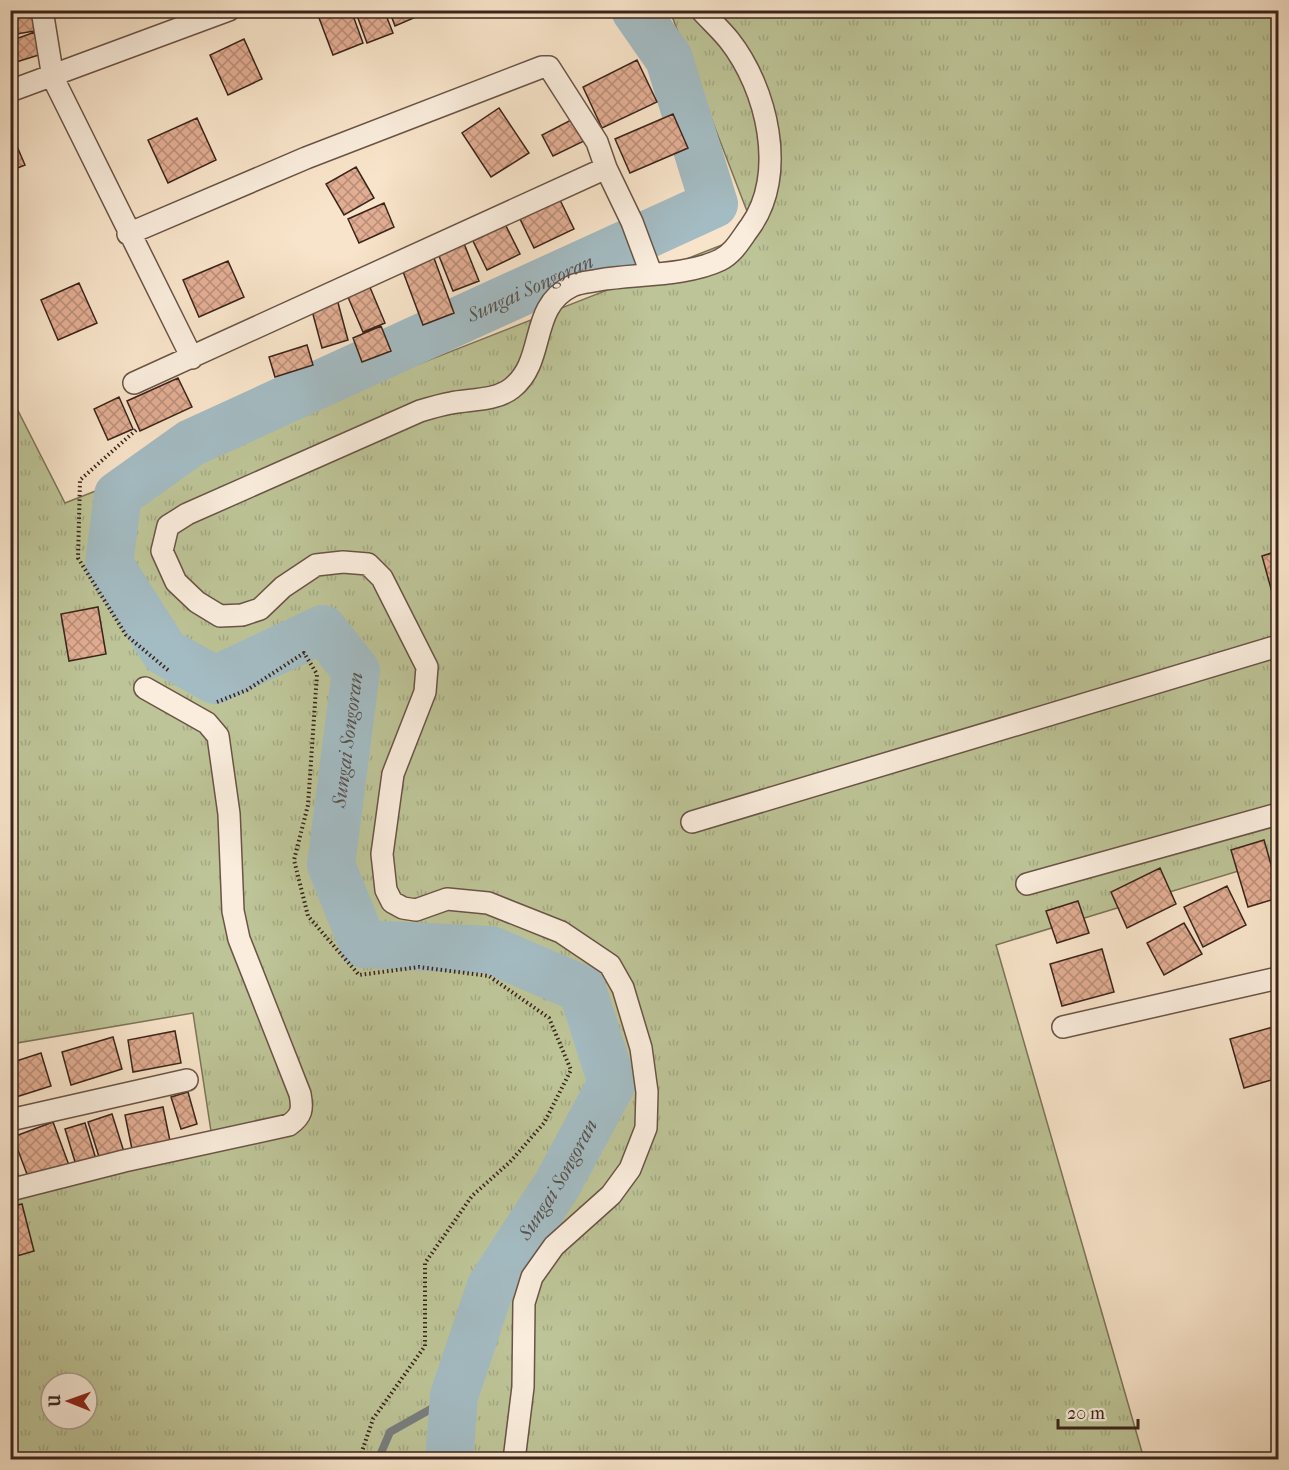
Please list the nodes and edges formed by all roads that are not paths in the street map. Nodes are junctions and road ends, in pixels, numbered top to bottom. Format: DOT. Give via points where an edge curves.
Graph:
graph roads {
  1 [pos="42,10"];
  2 [pos="229,10"];
  3 [pos="701,10"];
  4 [pos="197,17"];
  5 [pos="53,78"];
  6 [pos="10,91"];
  7 [pos="606,168"];
  8 [pos="128,234"];
  9 [pos="648,267"];
  10 [pos="192,358"];
  11 [pos="134,383"];
  12 [pos="1278,646"];
  13 [pos="145,688"];
  14 [pos="1278,814"];
  15 [pos="692,822"];
  16 [pos="1028,884"];
  17 [pos="1278,978"];
  18 [pos="1063,1027"];
  19 [pos="187,1080"];
  20 [pos="10,1120"];
  21 [pos="10,1190"];
  22 [pos="514,1460"];
  1 -- 5 [label="street"];
  2 -- 4 [label="street"];
  3 -- 9 [label="street" via="730,41 752,82 768,130 772,168 757,217 732,252 719,261 690,269"];
  4 -- 5 [label="street"];
  5 -- 6 [label="street"];
  5 -- 8 [label="street"];
  7 -- 8 [label="street" via="597,142 549,68 542,67 306,158"];
  7 -- 9 [label="street"];
  7 -- 10 [label="street"];
  8 -- 10 [label="street"];
  9 -- 22 [label="street" via="574,285 552,299 543,314 537,345 527,367 512,387 490,397 420,411 197,510 168,526 162,551 176,582 220,616 260,609 315,565 368,564 382,578 427,667 425,692 393,774 382,854 386,890 392,902 416,910 447,899 488,903 561,932 610,965 623,988 641,1048 647,1092 646,1128 630,1169 611,1195 554,1246 532,1277 524,1303 523,1387"];
  10 -- 11 [label="street"];
  12 -- 15 [label="street"];
  13 -- 21 [label="street" via="207,723 218,736 229,814 235,921 303,1109 289,1125"];
  14 -- 16 [label="street"];
  17 -- 18 [label="street"];
  19 -- 20 [label="street"];
}
